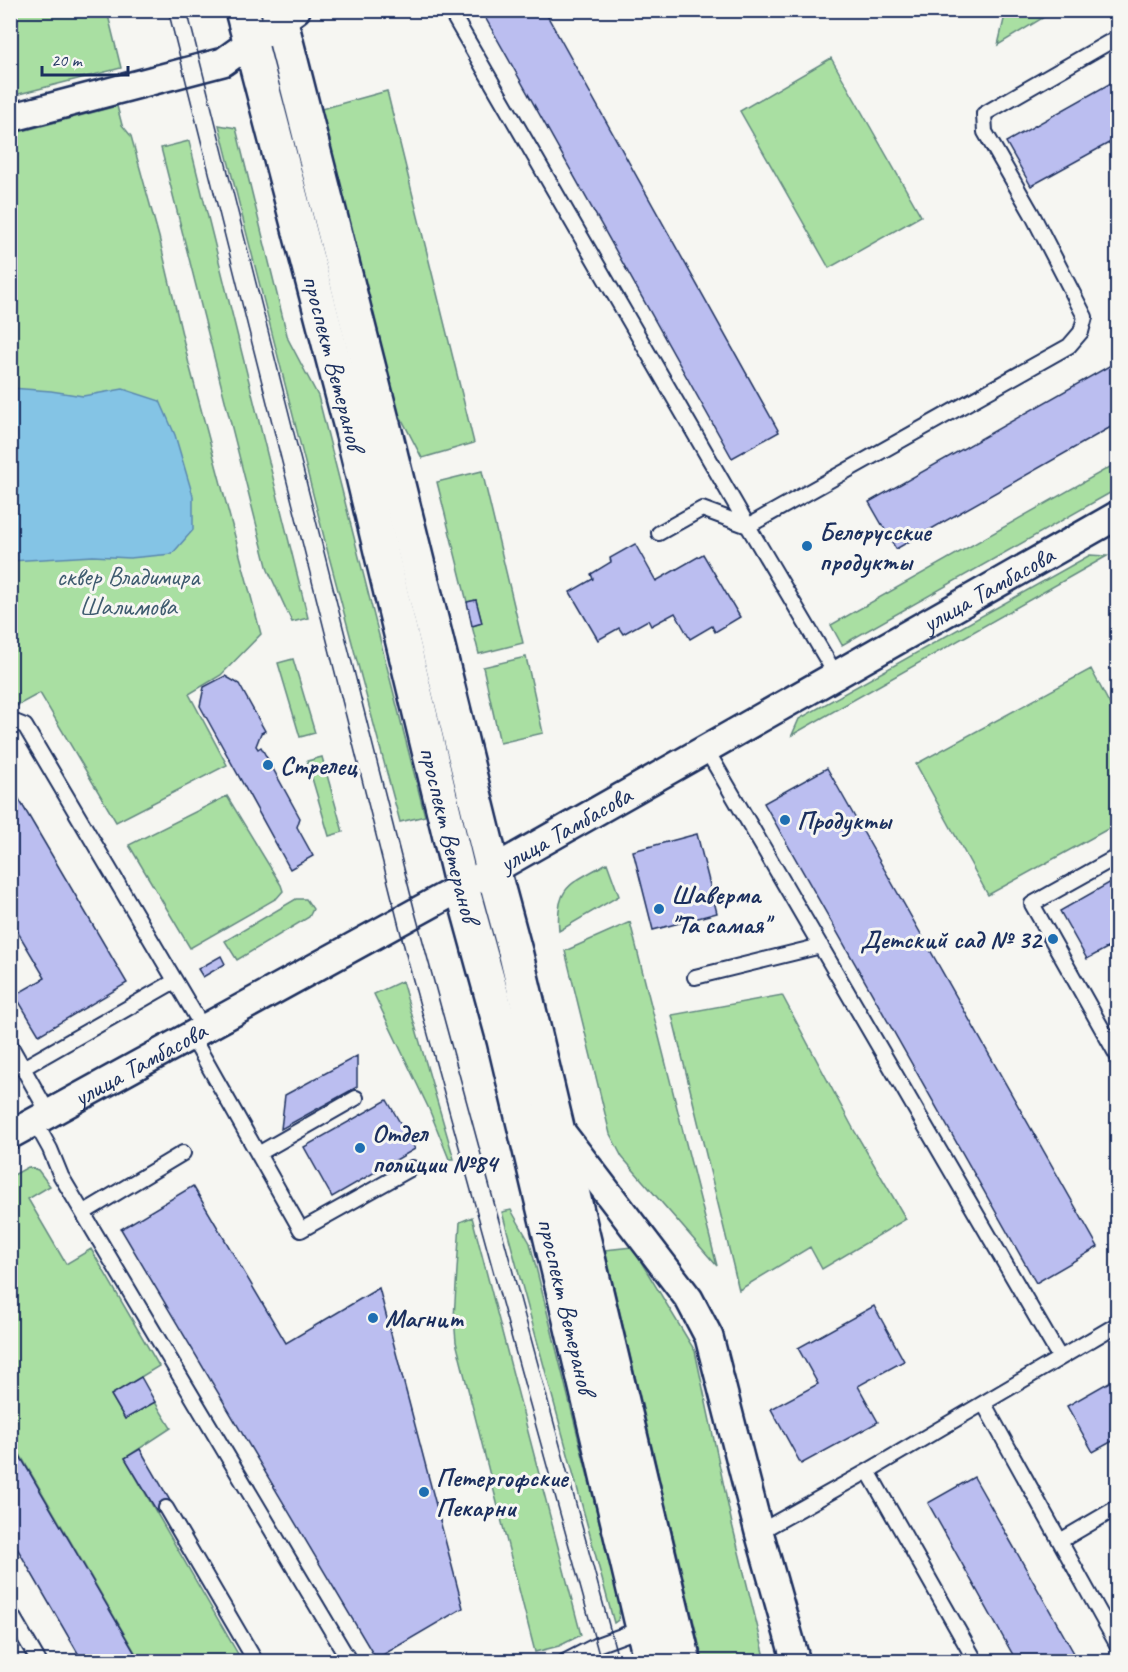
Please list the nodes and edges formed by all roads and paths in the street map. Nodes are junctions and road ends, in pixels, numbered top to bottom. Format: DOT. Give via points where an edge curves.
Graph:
graph roads {
  1 [pos="242,10"];
  2 [pos="450,10"];
  3 [pos="285,14"];
  4 [pos="1118,37"];
  5 [pos="250,44"];
  6 [pos="10,118"];
  7 [pos="1118,515"];
  8 [pos="748,526"];
  9 [pos="659,533"];
  10 [pos="836,675"];
  11 [pos="10,724"];
  12 [pos="706,749"];
  13 [pos="1118,856"];
  14 [pos="493,870"];
  15 [pos="462,887"];
  16 [pos="821,946"];
  17 [pos="695,977"];
  18 [pos="175,981"];
  19 [pos="197,1032"];
  20 [pos="10,1046"];
  21 [pos="1118,1057"];
  22 [pos="24,1068"];
  23 [pos="356,1098"];
  24 [pos="42,1118"];
  25 [pos="558,1127"];
  26 [pos="10,1135"];
  27 [pos="183,1154"];
  28 [pos="258,1154"];
  29 [pos="412,1168"];
  30 [pos="83,1213"];
  31 [pos="1118,1324"];
  32 [pos="1060,1358"];
  33 [pos="984,1404"];
  34 [pos="868,1471"];
  35 [pos="1118,1507"];
  36 [pos="166,1508"];
  37 [pos="759,1532"];
  38 [pos="1060,1541"];
  39 [pos="10,1612"];
  40 [pos="658,1623"];
  41 [pos="1118,1646"];
  42 [pos="39,1662"];
  43 [pos="256,1662"];
  44 [pos="350,1662"];
  45 [pos="564,1662"];
  46 [pos="651,1662"];
  47 [pos="684,1662"];
  48 [pos="796,1662"];
  49 [pos="976,1662"];
  1 -- 5 [label="main road, проспект Ветеранов"];
  2 -- 8 [label="lane"];
  3 -- 5 [label="street"];
  3 -- 14 [label="main road, проспект Ветеранов"];
  4 -- 8 [label="lane" via="984,114 985,132 1085,317 1082,332 1069,346"];
  5 -- 6 [label="street" via="223,62"];
  5 -- 15 [label="main road, проспект Ветеранов" via="353,435"];
  7 -- 10 [label="street, улица Тамбасова"];
  8 -- 9 [label="lane" via="702,509"];
  8 -- 10 [label="lane"];
  10 -- 12 [label="street, улица Тамбасова"];
  11 -- 18 [label="lane" via="25,726"];
  12 -- 14 [label="street, улица Тамбасова"];
  12 -- 16 [label="lane"];
  13 -- 21 [label="lane" via="1032,904"];
  14 -- 15 [label="street, улица Тамбасова"];
  14 -- 25 [label="main road, проспект Ветеранов"];
  15 -- 19 [label="street, улица Тамбасова"];
  15 -- 40 [label="main road, проспект Ветеранов"];
  16 -- 17 [label="lane"];
  16 -- 32 [label="lane"];
  18 -- 19 [label="lane"];
  18 -- 22 [label="lane"];
  19 -- 24 [label="street, улица Тамбасова"];
  19 -- 28 [label="lane"];
  20 -- 22 [label="lane"];
  22 -- 24 [label="lane"];
  23 -- 28 [label="lane"];
  24 -- 26 [label="street, улица Тамбасова"];
  24 -- 30 [label="lane" via="61,1176"];
  25 -- 37 [label="street" via="689,1299 709,1337"];
  25 -- 40 [label="main road, проспект Ветеранов"];
  27 -- 30 [label="lane"];
  28 -- 29 [label="lane" via="301,1230"];
  30 -- 44 [label="lane"];
  31 -- 32 [label="lane"];
  32 -- 33 [label="lane"];
  33 -- 34 [label="lane"];
  33 -- 38 [label="lane"];
  34 -- 37 [label="lane"];
  34 -- 49 [label="lane"];
  35 -- 38 [label="lane"];
  36 -- 43 [label="lane"];
  37 -- 48 [label="street"];
  38 -- 41 [label="lane"];
  39 -- 42 [label="lane"];
  40 -- 45 [label="lane" via="597,1645"];
  40 -- 46 [label="main road, проспект Ветеранов"];
  40 -- 47 [label="main road, проспект Ветеранов"];
}
